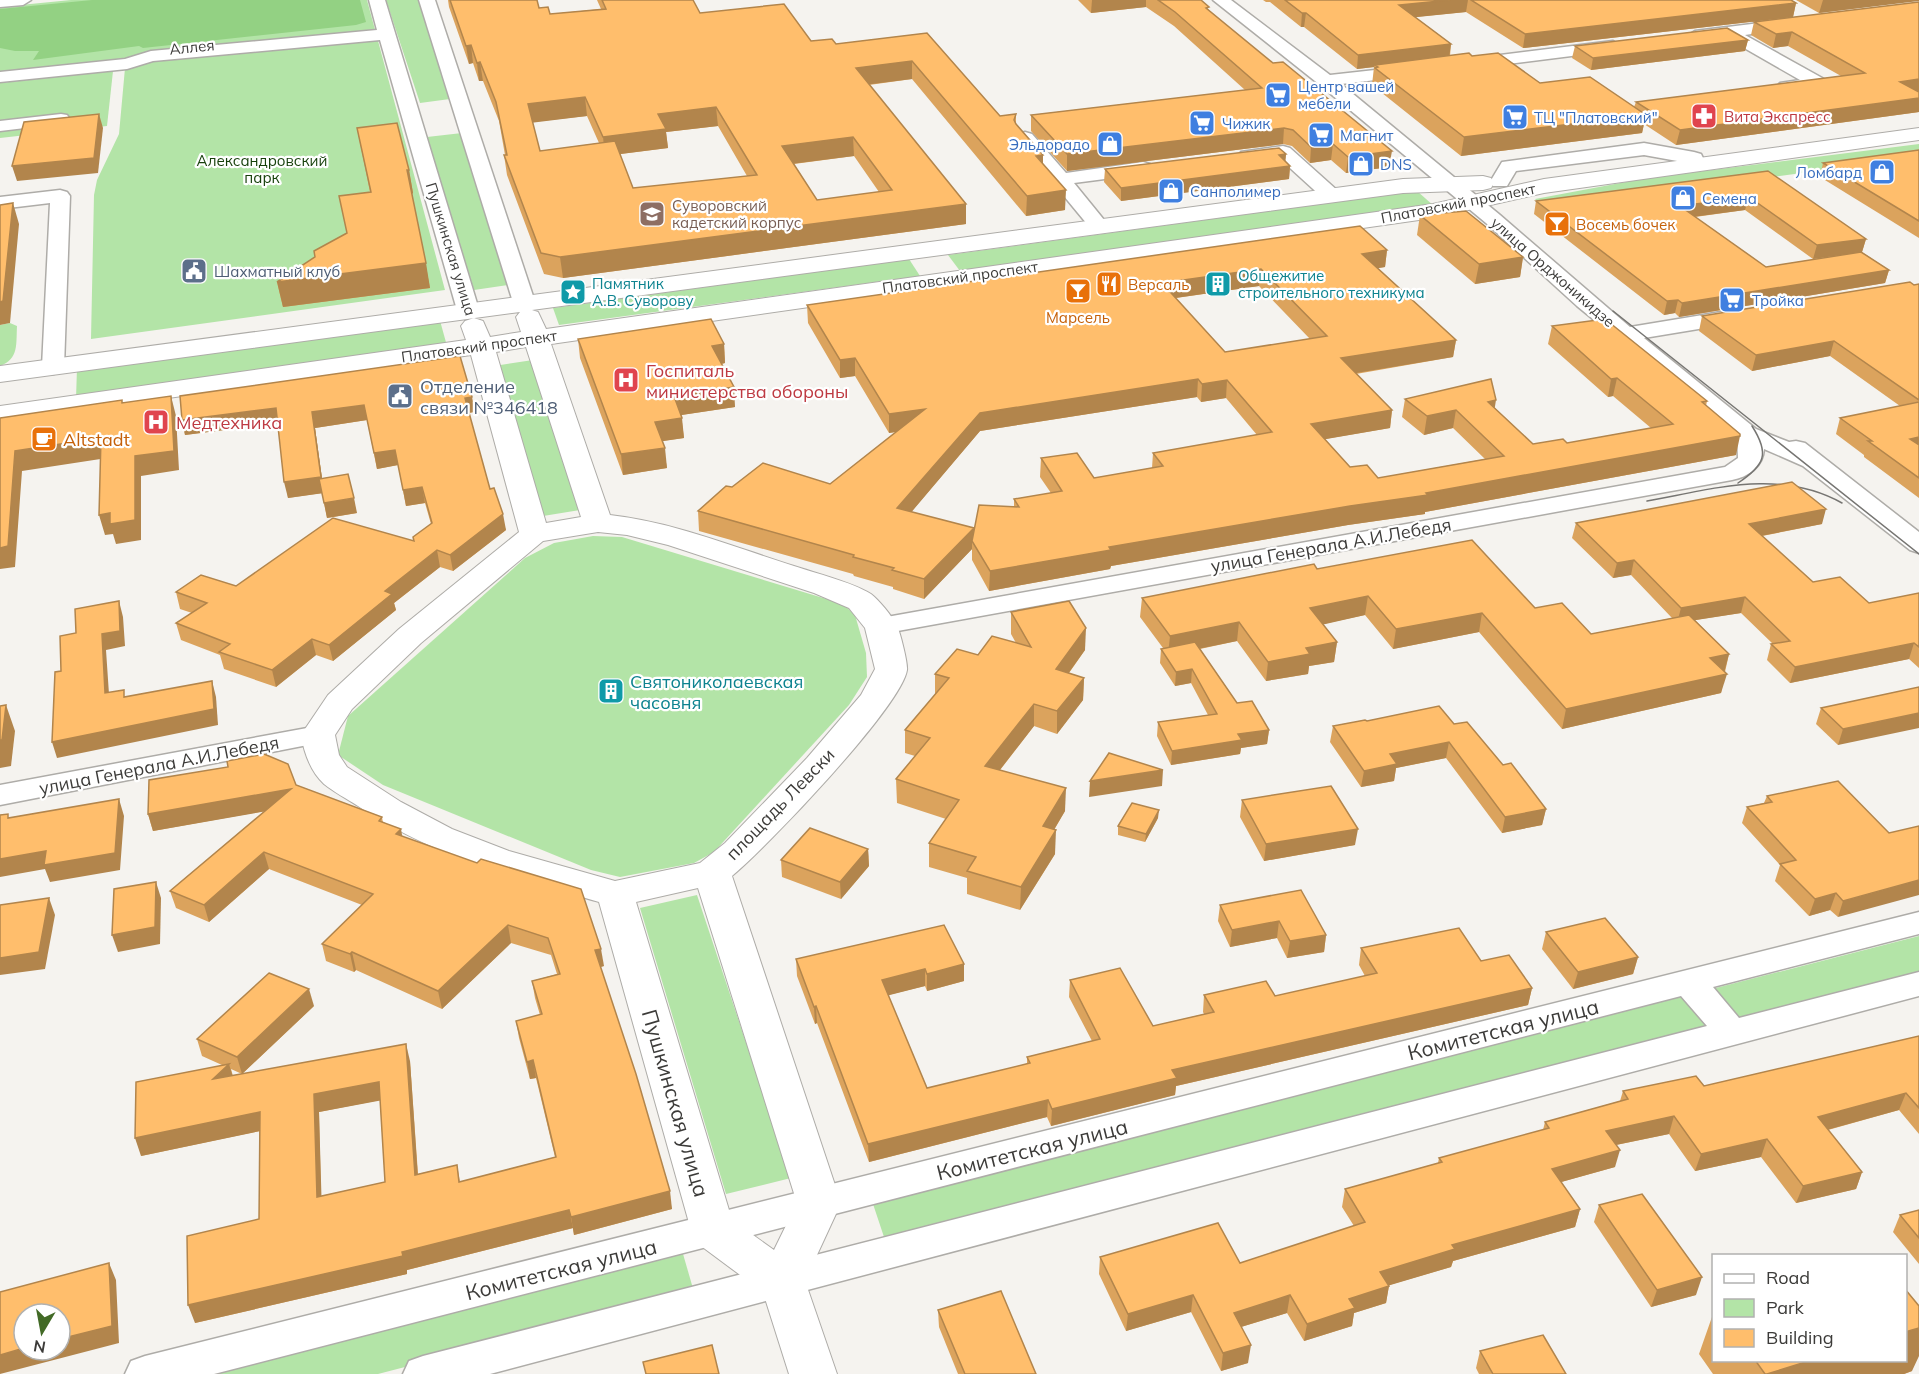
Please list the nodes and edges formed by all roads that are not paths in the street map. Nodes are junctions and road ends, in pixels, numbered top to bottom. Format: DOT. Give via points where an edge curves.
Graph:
graph roads {
  1 [pos="23,0"];
  2 [pos="377,0"];
  3 [pos="427,0"];
  4 [pos="1221,0"];
  5 [pos="0,2"];
  6 [pos="1789,5"];
  7 [pos="385,31"];
  8 [pos="1728,32"];
  9 [pos="1681,38"];
  10 [pos="1634,43"];
  11 [pos="1456,65"];
  12 [pos="0,67"];
  13 [pos="1433,68"];
  14 [pos="0,77"];
  15 [pos="1326,81"];
  16 [pos="1772,89"];
  17 [pos="64,119"];
  18 [pos="0,126"];
  19 [pos="1919,128"];
  20 [pos="1919,134"];
  21 [pos="1025,138"];
  22 [pos="1224,158"];
  23 [pos="1165,166"];
  24 [pos="1061,179"];
  25 [pos="1450,185"];
  26 [pos="1331,195"];
  27 [pos="1470,201"];
  28 [pos="0,203"];
  29 [pos="1099,226"];
  30 [pos="922,249"];
  31 [pos="943,280"];
  32 [pos="524,302"];
  33 [pos="468,310"];
  34 [pos="1754,314"];
  35 [pos="1636,332"];
  36 [pos="535,338"];
  37 [pos="481,346"];
  38 [pos="53,367"];
  39 [pos="0,374"];
  40 [pos="48,407"];
  41 [pos="0,414"];
  42 [pos="1748,434"];
  43 [pos="1810,460"];
  44 [pos="598,523"];
  45 [pos="534,534"];
  46 [pos="1919,546"];
  47 [pos="881,626"];
  48 [pos="318,735"];
  49 [pos="0,795"];
  50 [pos="712,873"];
  51 [pos="615,894"];
  52 [pos="1919,923"];
  53 [pos="1689,982"];
  54 [pos="1919,984"];
  55 [pos="1732,1033"];
  56 [pos="819,1203"];
  57 [pos="713,1230"];
  58 [pos="782,1281"];
  59 [pos="145,1374"];
  60 [pos="423,1374"];
  61 [pos="813,1374"];
  1 -- 5 [label="street"];
  2 -- 7 [label="street, Пушкинская улица"];
  3 -- 32 [label="street"];
  4 -- 15 [label="street, улица Орджоникидзе"];
  6 -- 8 [label="street" via="1808,19"];
  7 -- 12 [label="street, Аллея"];
  7 -- 14 [label="street"];
  7 -- 33 [label="street, Пушкинская улица"];
  8 -- 9 [label="street"];
  8 -- 16 [label="street" via="1818,83"];
  10 -- 11 [label="street"];
  13 -- 15 [label="street"];
  15 -- 25 [label="street, улица Орджоникидзе"];
  17 -- 18 [label="street"];
  19 -- 25 [label="main road, Платовский проспект" via="1538,179"];
  20 -- 27 [label="main road, Платовский проспект" via="1544,186"];
  21 -- 24 [label="street"];
  22 -- 26 [label="street" via="1283,152"];
  23 -- 24 [label="street"];
  24 -- 29 [label="street"];
  25 -- 26 [label="main road, Платовский проспект"];
  25 -- 27 [label="street, улица Орджоникидзе"];
  26 -- 29 [label="main road, Платовский проспект"];
  27 -- 31 [label="main road, Платовский проспект" via="1433,211"];
  27 -- 35 [label="street, улица Орджоникидзе"];
  28 -- 38 [label="street" via="60,196"];
  29 -- 30 [label="main road, Платовский проспект"];
  30 -- 31 [label="main road"];
  30 -- 32 [label="main road, Платовский проспект"];
  31 -- 36 [label="main road, Платовский проспект"];
  32 -- 33 [label="main road, Платовский проспект"];
  32 -- 36 [label="main road"];
  33 -- 37 [label="main road, Пушкинская улица"];
  33 -- 38 [label="main road, Платовский проспект"];
  34 -- 35 [label="street"];
  35 -- 42 [label="street, улица Орджоникидзе"];
  35 -- 43 [label="street, улица Орджоникидзе"];
  36 -- 37 [label="main road, Платовский проспект"];
  36 -- 44 [label="main road"];
  37 -- 40 [label="main road, Платовский проспект"];
  37 -- 45 [label="main road, Пушкинская улица"];
  38 -- 39 [label="main road, Платовский проспект"];
  38 -- 40 [label="main road"];
  40 -- 41 [label="main road, Платовский проспект"];
  42 -- 43 [label="street, улица Орджоникидзе"];
  42 -- 47 [label="street, улица Генерала А.И.Лебедя" via="1751,458 1748,465 1732,473"];
  43 -- 46 [label="street, улица Орджоникидзе"];
  44 -- 45 [label="main road, площадь Левски"];
  44 -- 47 [label="main road, площадь Левски" via="690,542 825,586 860,602"];
  45 -- 48 [label="main road, площадь Левски" via="410,636 340,702"];
  47 -- 50 [label="main road, площадь Левски" via="891,669 876,699 738,852"];
  48 -- 49 [label="street, улица Генерала А.И.Лебедя"];
  48 -- 51 [label="main road, площадь Левски" via="322,755 335,775 388,810 439,837 496,860"];
  50 -- 51 [label="main road, площадь Левски"];
  50 -- 56 [label="main road"];
  51 -- 57 [label="main road, Пушкинская улица"];
  52 -- 53 [label="street, Комитетская улица"];
  53 -- 55 [label="street"];
  53 -- 56 [label="street, Комитетская улица"];
  54 -- 55 [label="street"];
  55 -- 58 [label="street"];
  56 -- 57 [label="street, Комитетская улица"];
  56 -- 58 [label="main road"];
  57 -- 58 [label="main road"];
  57 -- 59 [label="street, Комитетская улица"];
  58 -- 60 [label="street"];
  58 -- 61 [label="main road"];
}
